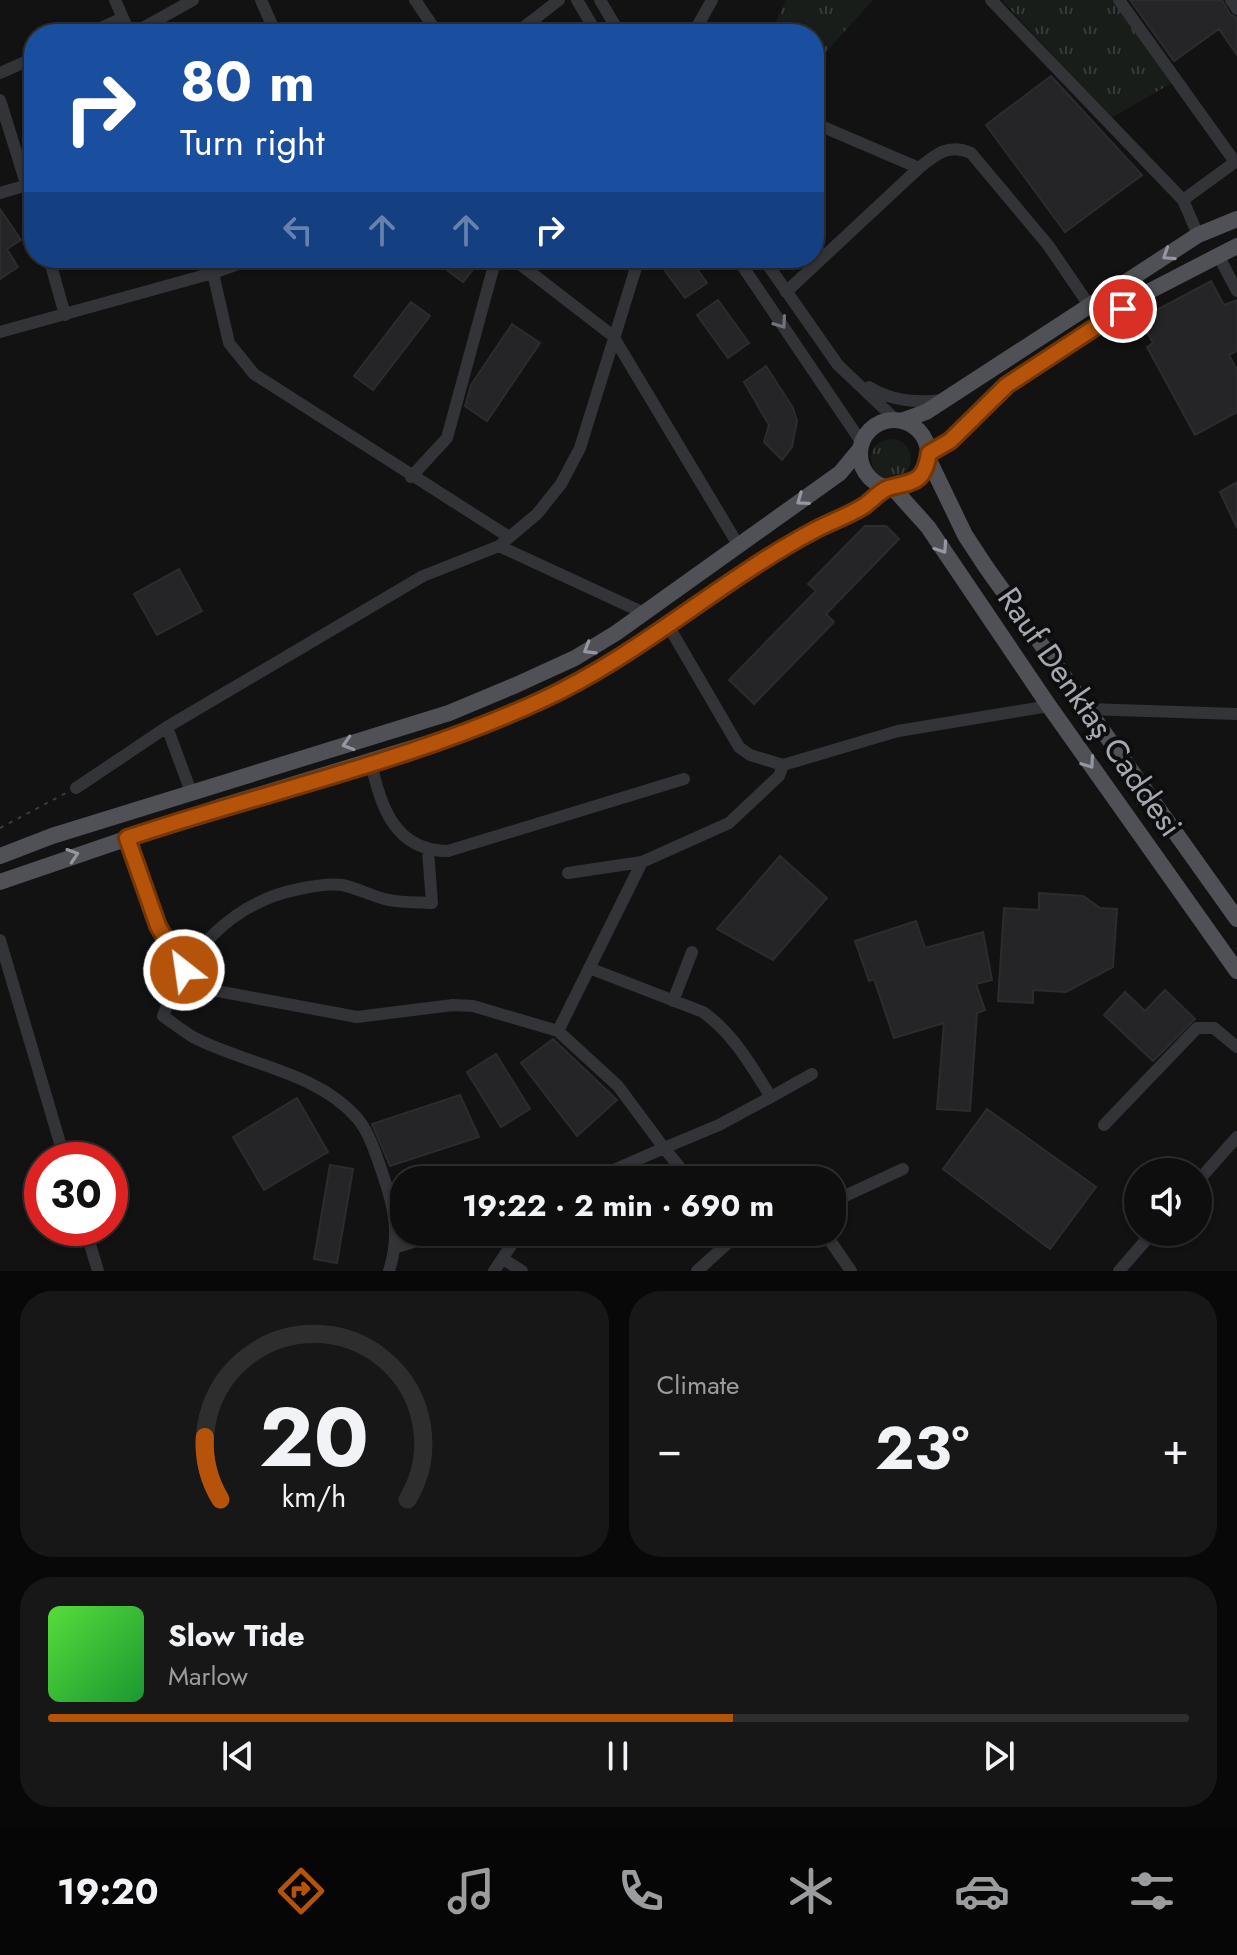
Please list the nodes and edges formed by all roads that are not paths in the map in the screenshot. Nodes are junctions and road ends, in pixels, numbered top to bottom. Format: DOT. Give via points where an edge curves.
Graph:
graph roads {
  1 [pos="115,0"];
  2 [pos="193,0"];
  3 [pos="261,0"];
  4 [pos="415,0"];
  5 [pos="559,0"];
  6 [pos="577,0"];
  7 [pos="600,0"];
  8 [pos="712,0"];
  9 [pos="991,0"];
  10 [pos="1119,0"];
  11 [pos="1231,0"];
  12 [pos="1237,9"];
  13 [pos="123,18"];
  14 [pos="110,24"];
  15 [pos="126,24"];
  16 [pos="149,24"];
  17 [pos="272,24"];
  18 [pos="431,24"];
  19 [pos="528,24"];
  20 [pos="591,24"];
  21 [pos="614,24"];
  22 [pos="699,24"];
  23 [pos="24,62"];
  24 [pos="0,73"];
  25 [pos="0,100"];
  26 [pos="824,127"];
  27 [pos="24,167"];
  28 [pos="919,168"];
  29 [pos="24,186"];
  30 [pos="0,193"];
  31 [pos="1183,200"];
  32 [pos="1237,219"];
  33 [pos="1198,235"];
  34 [pos="1237,246"];
  35 [pos="1218,255"];
  36 [pos="824,257"];
  37 [pos="52,268"];
  38 [pos="211,268"];
  39 [pos="227,268"];
  40 [pos="493,268"];
  41 [pos="525,268"];
  42 [pos="636,268"];
  43 [pos="744,268"];
  44 [pos="770,268"];
  45 [pos="812,268"];
  46 [pos="213,273"];
  47 [pos="1237,291"];
  48 [pos="786,292"];
  49 [pos="1089,305"];
  50 [pos="65,315"];
  51 [pos="0,332"];
  52 [pos="613,336"];
  53 [pos="838,365"];
  54 [pos="943,400"];
  55 [pos="899,420"];
  56 [pos="861,446"];
  57 [pos="928,456"];
  58 [pos="411,477"];
  59 [pos="891,488"];
  60 [pos="734,538"];
  61 [pos="504,542"];
  62 [pos="644,613"];
  63 [pos="669,627"];
  64 [pos="1049,706"];
  65 [pos="1088,709"];
  66 [pos="1237,714"];
  67 [pos="167,727"];
  68 [pos="371,762"];
  69 [pos="783,765"];
  70 [pos="684,779"];
  71 [pos="76,788"];
  72 [pos="191,792"];
  73 [pos="127,838"];
  74 [pos="428,851"];
  75 [pos="0,856"];
  76 [pos="642,862"];
  77 [pos="568,873"];
  78 [pos="0,882"];
  79 [pos="1237,919"];
  80 [pos="0,940"];
  81 [pos="692,952"];
  82 [pos="589,968"];
  83 [pos="184,970"];
  84 [pos="1237,971"];
  85 [pos="174,983"];
  86 [pos="673,1001"];
  87 [pos="558,1031"];
  88 [pos="1237,1047"];
  89 [pos="812,1074"];
  90 [pos="771,1097"];
  91 [pos="1104,1125"];
  92 [pos="1237,1137"];
  93 [pos="60,1142"];
  94 [pos="664,1148"];
  95 [pos="1212,1165"];
  96 [pos="623,1166"];
  97 [pos="679,1166"];
  98 [pos="903,1169"];
  99 [pos="846,1195"];
  100 [pos="90,1246"];
  101 [pos="400,1246"];
  102 [pos="511,1246"];
  103 [pos="725,1246"];
  104 [pos="834,1246"];
  105 [pos="1141,1246"];
  106 [pos="397,1247"];
  107 [pos="503,1259"];
  108 [pos="98,1271"];
  109 [pos="389,1271"];
  110 [pos="494,1271"];
  111 [pos="522,1271"];
  112 [pos="697,1271"];
  113 [pos="851,1271"];
  114 [pos="1119,1271"];
  1 -- 13 [label="street"];
  2 -- 16 [label="street"];
  3 -- 17 [label="street"];
  4 -- 18 [label="street"];
  5 -- 19 [label="street"];
  6 -- 20 [label="street"];
  7 -- 21 [label="street"];
  8 -- 22 [label="street"];
  9 -- 31 [label="street"];
  10 -- 31 [label="street" via="1235,162"];
  11 -- 12 [label="street"];
  13 -- 14 [label="street"];
  13 -- 15 [label="street"];
  23 -- 24 [label="street"];
  25 -- 27 [label="street"];
  26 -- 28 [label="street"];
  28 -- 36 [label="street"];
  28 -- 49 [label="street" via="944,150 971,153 1048,245"];
  29 -- 30 [label="street"];
  31 -- 33 [label="street"];
  32 -- 33 [label="main road"];
  33 -- 49 [label="main road, one-way"];
  34 -- 35 [label="main road"];
  35 -- 47 [label="street"];
  35 -- 57 [label="main road" via="1146,293 1007,385"];
  37 -- 50 [label="street"];
  38 -- 46 [label="street"];
  39 -- 46 [label="street"];
  40 -- 58 [label="street" via="447,438"];
  41 -- 52 [label="street"];
  42 -- 52 [label="street"];
  43 -- 56 [label="street, one-way"];
  44 -- 48 [label="street"];
  45 -- 48 [label="street"];
  46 -- 50 [label="street"];
  46 -- 58 [label="street" via="224,329 246,366"];
  48 -- 53 [label="street"];
  49 -- 54 [label="main road"];
  50 -- 51 [label="street"];
  52 -- 60 [label="street"];
  52 -- 61 [label="street" via="580,448 561,484"];
  53 -- 54 [label="street" via="880,394 921,402"];
  53 -- 55 [label="street"];
  54 -- 55 [label="main road"];
  55 -- 56 [label="main road" via="877,424"];
  55 -- 57 [label="main road" via="922,434"];
  56 -- 59 [label="main road" via="866,475"];
  56 -- 62 [label="main road, one-way" via="840,473"];
  57 -- 59 [label="main road" via="917,480"];
  57 -- 65 [label="main road, Rauf Denktaş Caddesi" via="965,535"];
  58 -- 61 [label="street"];
  59 -- 63 [label="main road" via="742,574"];
  59 -- 64 [label="main road, Rauf Denktaş Caddesi, one-way" via="928,527"];
  61 -- 62 [label="street"];
  61 -- 67 [label="street" via="423,576"];
  62 -- 72 [label="main road, one-way" via="575,658 449,713"];
  63 -- 68 [label="main road" via="541,700 465,732"];
  63 -- 69 [label="street" via="739,747"];
  64 -- 69 [label="street" via="898,731"];
  64 -- 84 [label="main road, Rauf Denktaş Caddesi, one-way"];
  65 -- 66 [label="street"];
  65 -- 79 [label="main road, Rauf Denktaş Caddesi"];
  67 -- 71 [label="street"];
  67 -- 72 [label="street"];
  68 -- 73 [label="main road"];
  68 -- 74 [label="street" via="378,795 391,820 409,841"];
  69 -- 76 [label="street" via="779,776 729,823"];
  70 -- 74 [label="street" via="448,851"];
  72 -- 75 [label="main road"];
  78 -- 73 [label="main road, one-way"];
  73 -- 83 [label="street" via="158,926"];
  74 -- 83 [label="street" via="432,903 390,900 342,885 280,893 246,906"];
  76 -- 77 [label="street"];
  76 -- 82 [label="street"];
  80 -- 93 [label="street"];
  81 -- 86 [label="street"];
  82 -- 86 [label="street"];
  82 -- 87 [label="street"];
  83 -- 85 [label="street"];
  85 -- 87 [label="street" via="357,1017 473,1006"];
  85 -- 106 [label="street" via="163,1016 194,1037 263,1062 337,1101 359,1121 394,1208"];
  86 -- 90 [label="street" via="703,1012 724,1029"];
  87 -- 94 [label="street" via="618,1086"];
  88 -- 91 [label="street" via="1214,1028 1197,1028"];
  89 -- 90 [label="street"];
  90 -- 94 [label="street"];
  92 -- 95 [label="street"];
  94 -- 96 [label="street"];
  94 -- 97 [label="street"];
  98 -- 99 [label="street"];
  100 -- 108 [label="street"];
  101 -- 106 [label="street"];
  102 -- 107 [label="street"];
  103 -- 112 [label="street"];
  104 -- 113 [label="street"];
  105 -- 114 [label="street"];
  106 -- 109 [label="street"];
  107 -- 110 [label="street"];
  107 -- 111 [label="street"];
}
